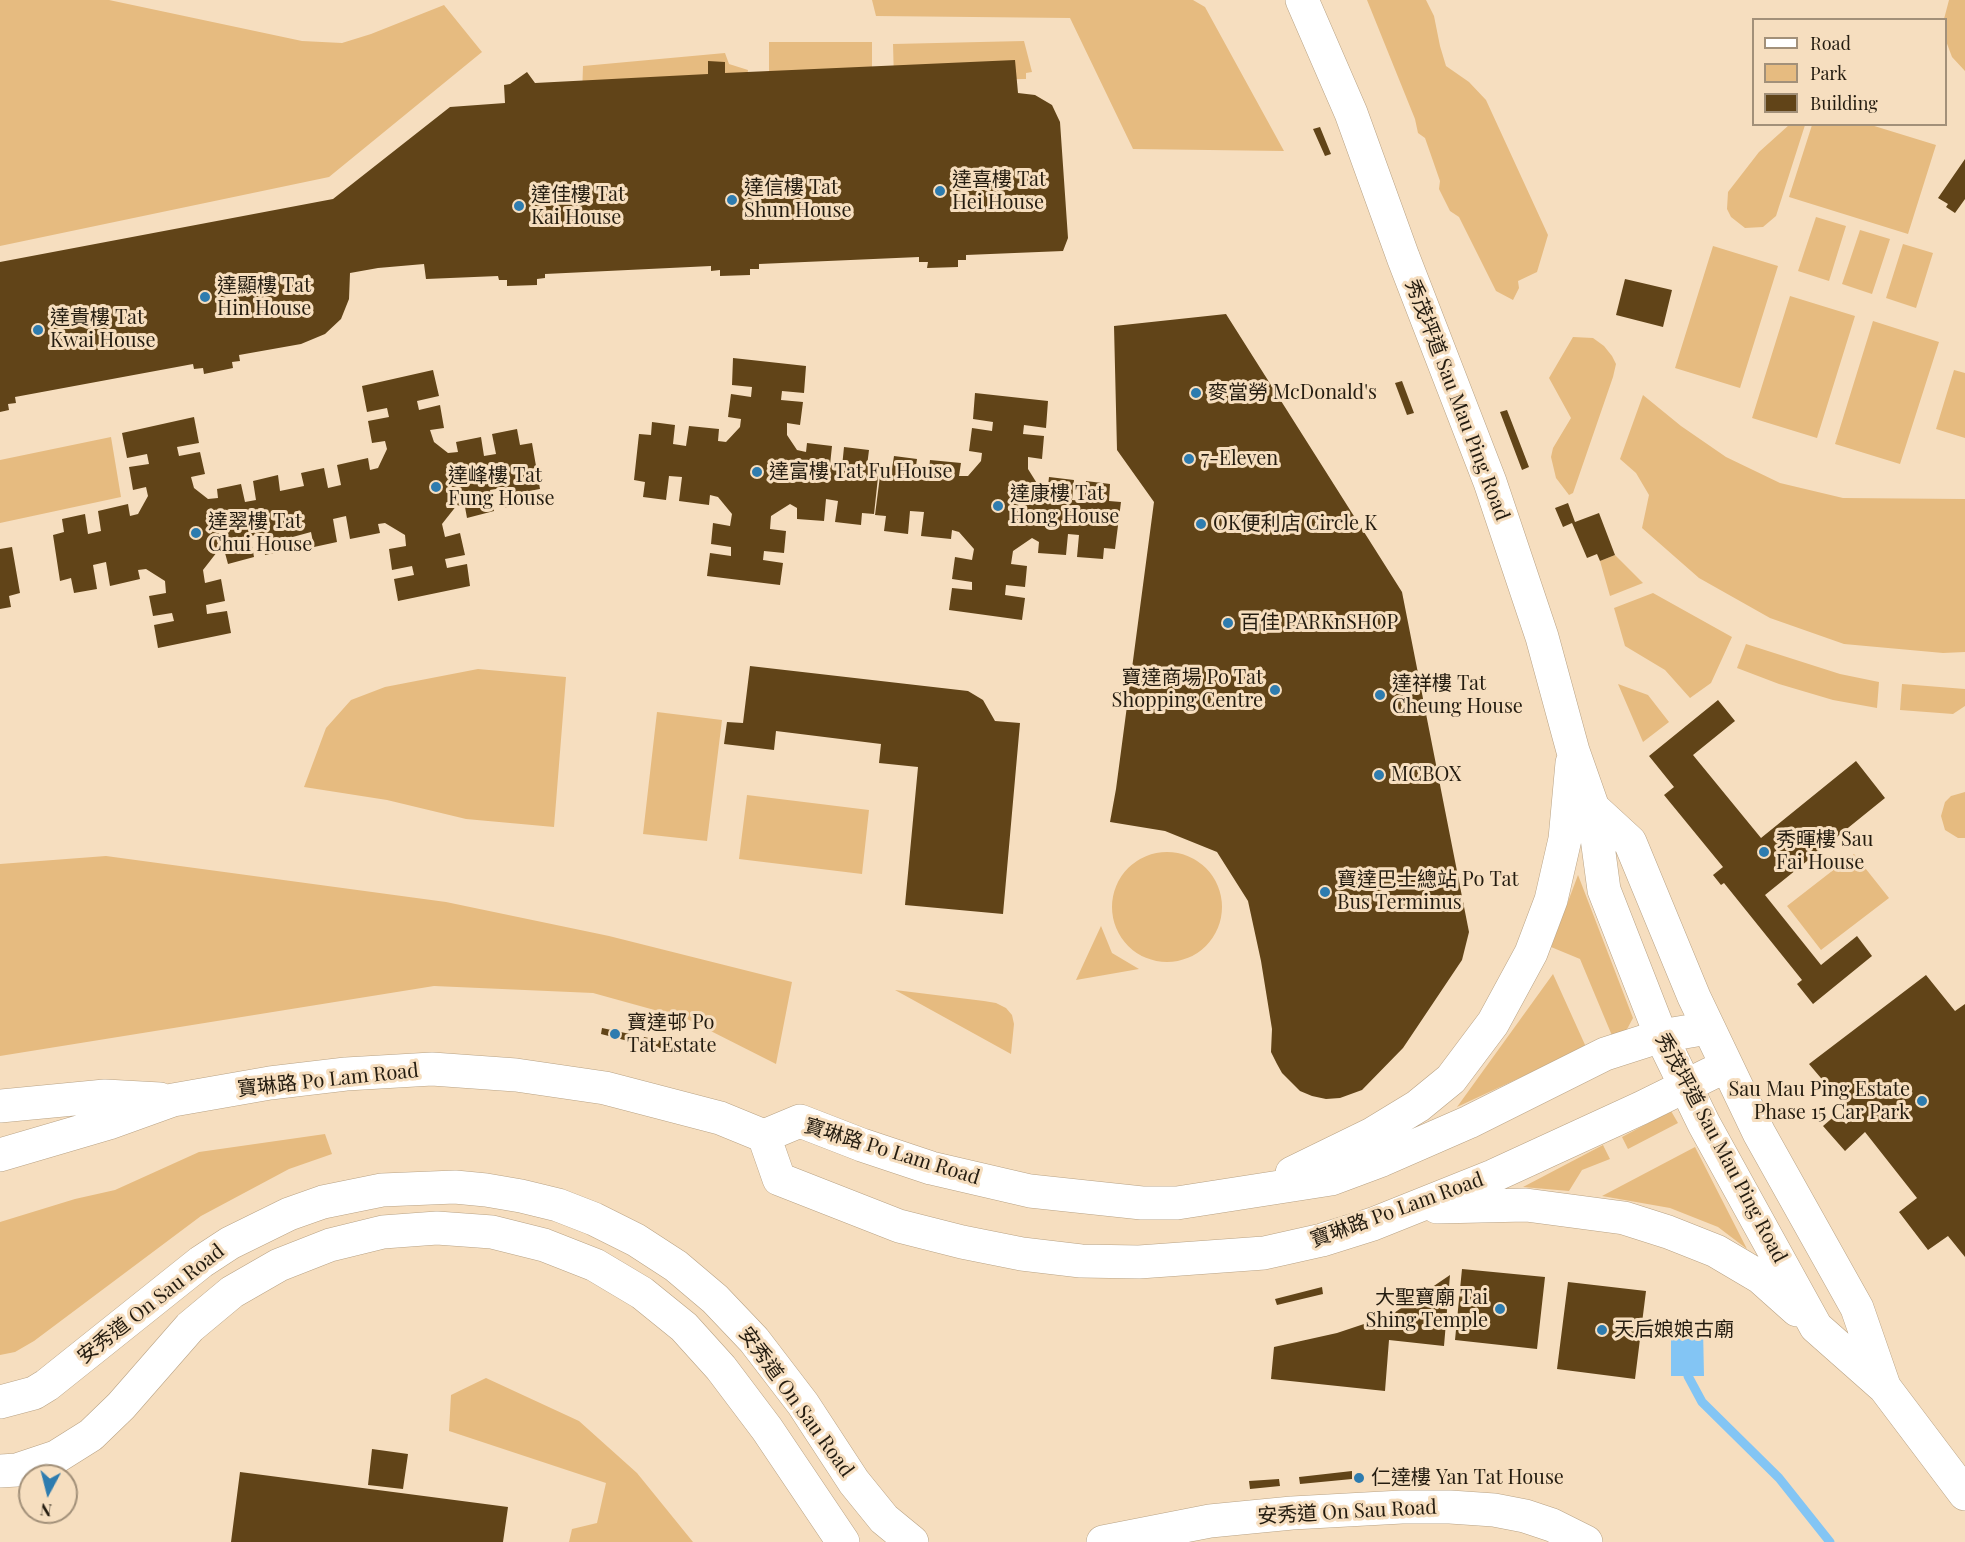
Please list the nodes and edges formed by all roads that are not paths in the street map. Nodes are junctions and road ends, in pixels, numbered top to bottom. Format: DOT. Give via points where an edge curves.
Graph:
graph roads {
  1 [pos="1302,0"];
  2 [pos="1573,751"];
  3 [pos="1593,808"];
  4 [pos="1708,1028"];
  5 [pos="1661,1036"];
  6 [pos="1726,1066"];
  7 [pos="1685,1086"];
  8 [pos="173,1100"];
  9 [pos="0,1106"];
  10 [pos="764,1136"];
  11 [pos="0,1155"];
  12 [pos="1253,1192"];
  13 [pos="1416,1208"];
  14 [pos="1816,1327"];
  15 [pos="1885,1388"];
  16 [pos="0,1402"];
  17 [pos="0,1471"];
  18 [pos="1965,1494"];
  19 [pos="843,1542"];
  20 [pos="912,1542"];
  21 [pos="1103,1542"];
  22 [pos="1587,1542"];
  1 -- 2 [label="main road, 秀茂坪道 Sau Mau Ping Road" via="1351,113 1490,482 1542,637"];
  2 -- 3 [label="main road, 秀茂坪道 Sau Mau Ping Road"];
  2 -- 12 [label="main road" via="1565,839 1551,900 1531,953 1493,1023 1451,1079 1418,1106 1372,1134"];
  3 -- 4 [label="main road, 秀茂坪道 Sau Mau Ping Road" via="1630,842"];
  3 -- 5 [label="main road, 秀茂坪道 Sau Mau Ping Road" via="1604,890"];
  4 -- 5 [label="main road, 寶琳路 Po Lam Road"];
  4 -- 6 [label="main road, 秀茂坪道 Sau Mau Ping Road"];
  5 -- 7 [label="main road, 秀茂坪道 Sau Mau Ping Road"];
  5 -- 12 [label="main road, 寶琳路 Po Lam Road" via="1605,1054 1382,1161 1331,1179"];
  6 -- 7 [label="main road, 寶琳路 Po Lam Road"];
  6 -- 15 [label="main road, 秀茂坪道 Sau Mau Ping Road" via="1857,1308"];
  7 -- 13 [label="main road, 寶琳路 Po Lam Road"];
  7 -- 14 [label="main road, 秀茂坪道 Sau Mau Ping Road"];
  8 -- 9 [label="main road, 寶琳路 Po Lam Road" via="105,1096"];
  8 -- 10 [label="main road, 寶琳路 Po Lam Road" via="346,1074 432,1069 516,1074 639,1096 720,1118"];
  8 -- 11 [label="main road, 寶琳路 Po Lam Road"];
  10 -- 12 [label="main road, 寶琳路 Po Lam Road" via="800,1120 931,1168 1030,1191 1161,1203"];
  10 -- 13 [label="main road, 寶琳路 Po Lam Road" via="779,1179 836,1202 899,1226 962,1242 1081,1261 1139,1262 1264,1253 1322,1240"];
  13 -- 14 [label="main road" via="1526,1204 1624,1218 1716,1251 1760,1277"];
  14 -- 15 [label="main road, 秀茂坪道 Sau Mau Ping Road"];
  15 -- 18 [label="main road, 秀茂坪道 Sau Mau Ping Road"];
  16 -- 20 [label="main road, 安秀道 On Sau Road" via="47,1385 201,1262 289,1214 382,1190 486,1190 558,1205 594,1219 676,1266 715,1299 761,1349 854,1482 884,1520"];
  17 -- 19 [label="main road, 安秀道 On Sau Road" via="18,1470 56,1457 91,1435 190,1327 232,1292 279,1265 330,1245 383,1232 437,1228 492,1232 544,1245 595,1265 642,1293 684,1327 767,1429"];
  21 -- 22 [label="main road, 安秀道 On Sau Road" via="1210,1521 1402,1507 1483,1509 1525,1516"];
}
